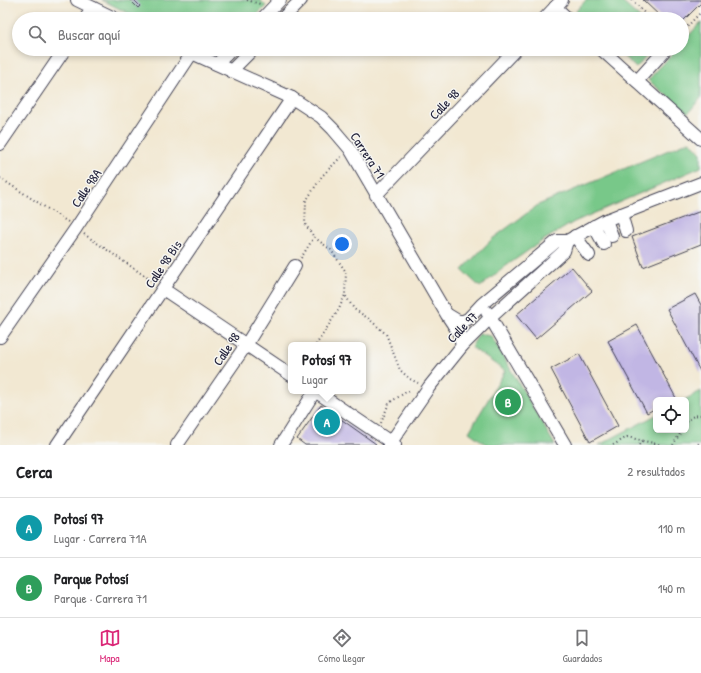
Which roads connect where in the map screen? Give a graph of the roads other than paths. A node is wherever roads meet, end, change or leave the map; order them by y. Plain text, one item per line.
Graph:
1 (77, 0) edge
2 (280, 0) edge
3 (301, 0) edge
4 (559, 4) edge
5 (93, 8) junction
6 (90, 12) edge
7 (101, 12) edge
8 (269, 12) edge
9 (289, 12) edge
10 (551, 12) edge
11 (60, 56) edge
12 (184, 56) edge
13 (199, 56) edge
14 (225, 56) edge
15 (246, 56) edge
16 (509, 56) edge
17 (609, 56) edge
18 (660, 56) edge
19 (217, 64) junction
20 (232, 71) junction
21 (637, 81) junction
22 (292, 98) junction
23 (701, 140) edge
24 (0, 144) edge
25 (701, 183) edge
26 (376, 195) junction
27 (621, 214) junction
28 (606, 220) junction
29 (594, 226) junction
30 (626, 231) dead end
31 (571, 239) junction
32 (589, 255) dead end
33 (295, 266) road end
34 (163, 289) junction
35 (482, 304) junction
36 (447, 315) junction
37 (490, 318) junction
38 (0, 337) edge
39 (246, 344) junction
40 (462, 346) junction
41 (288, 373) edge
42 (313, 394) edge
43 (319, 394) edge
44 (392, 444) edge
45 (57, 445) edge
46 (177, 445) edge
47 (281, 445) edge
48 (565, 445) edge

1 - 5 street
2 - 8 street
3 - 9 street
4 - 10 street
5 - 6 street
5 - 7 street
11 - 24 street
12 - 38 street, Calle 98A
13 - 19 street, Carrera 71
14 - 19 street
15 - 20 street
16 - 26 street, Calle 98
17 - 21 street
18 - 21 street
19 - 20 street, Carrera 71
20 - 22 street, Carrera 71
21 - 23 street
22 - 26 street, Carrera 71
22 - 34 street, Calle 98 Bis
25 - 27 street, Calle 97
26 - 36 street, Carrera 71
27 - 28 street, Calle 97
27 - 30 street
28 - 29 street, Calle 97
28 - 29 street
29 - 31 street, Calle 97
31 - 32 street
31 - 35 street, Calle 97
31 - 37 street, Calle 97
33 - 39 street, Calle 98
34 - 39 street
34 - 45 street, Calle 98 Bis
35 - 36 street, Calle 97
35 - 37 street
36 - 40 street, Carrera 71
37 - 40 street, Calle 97
37 - 48 street
39 - 41 street
39 - 46 street, Calle 98
40 - 44 street, Calle 97
42 - 47 street
43 - 44 street

